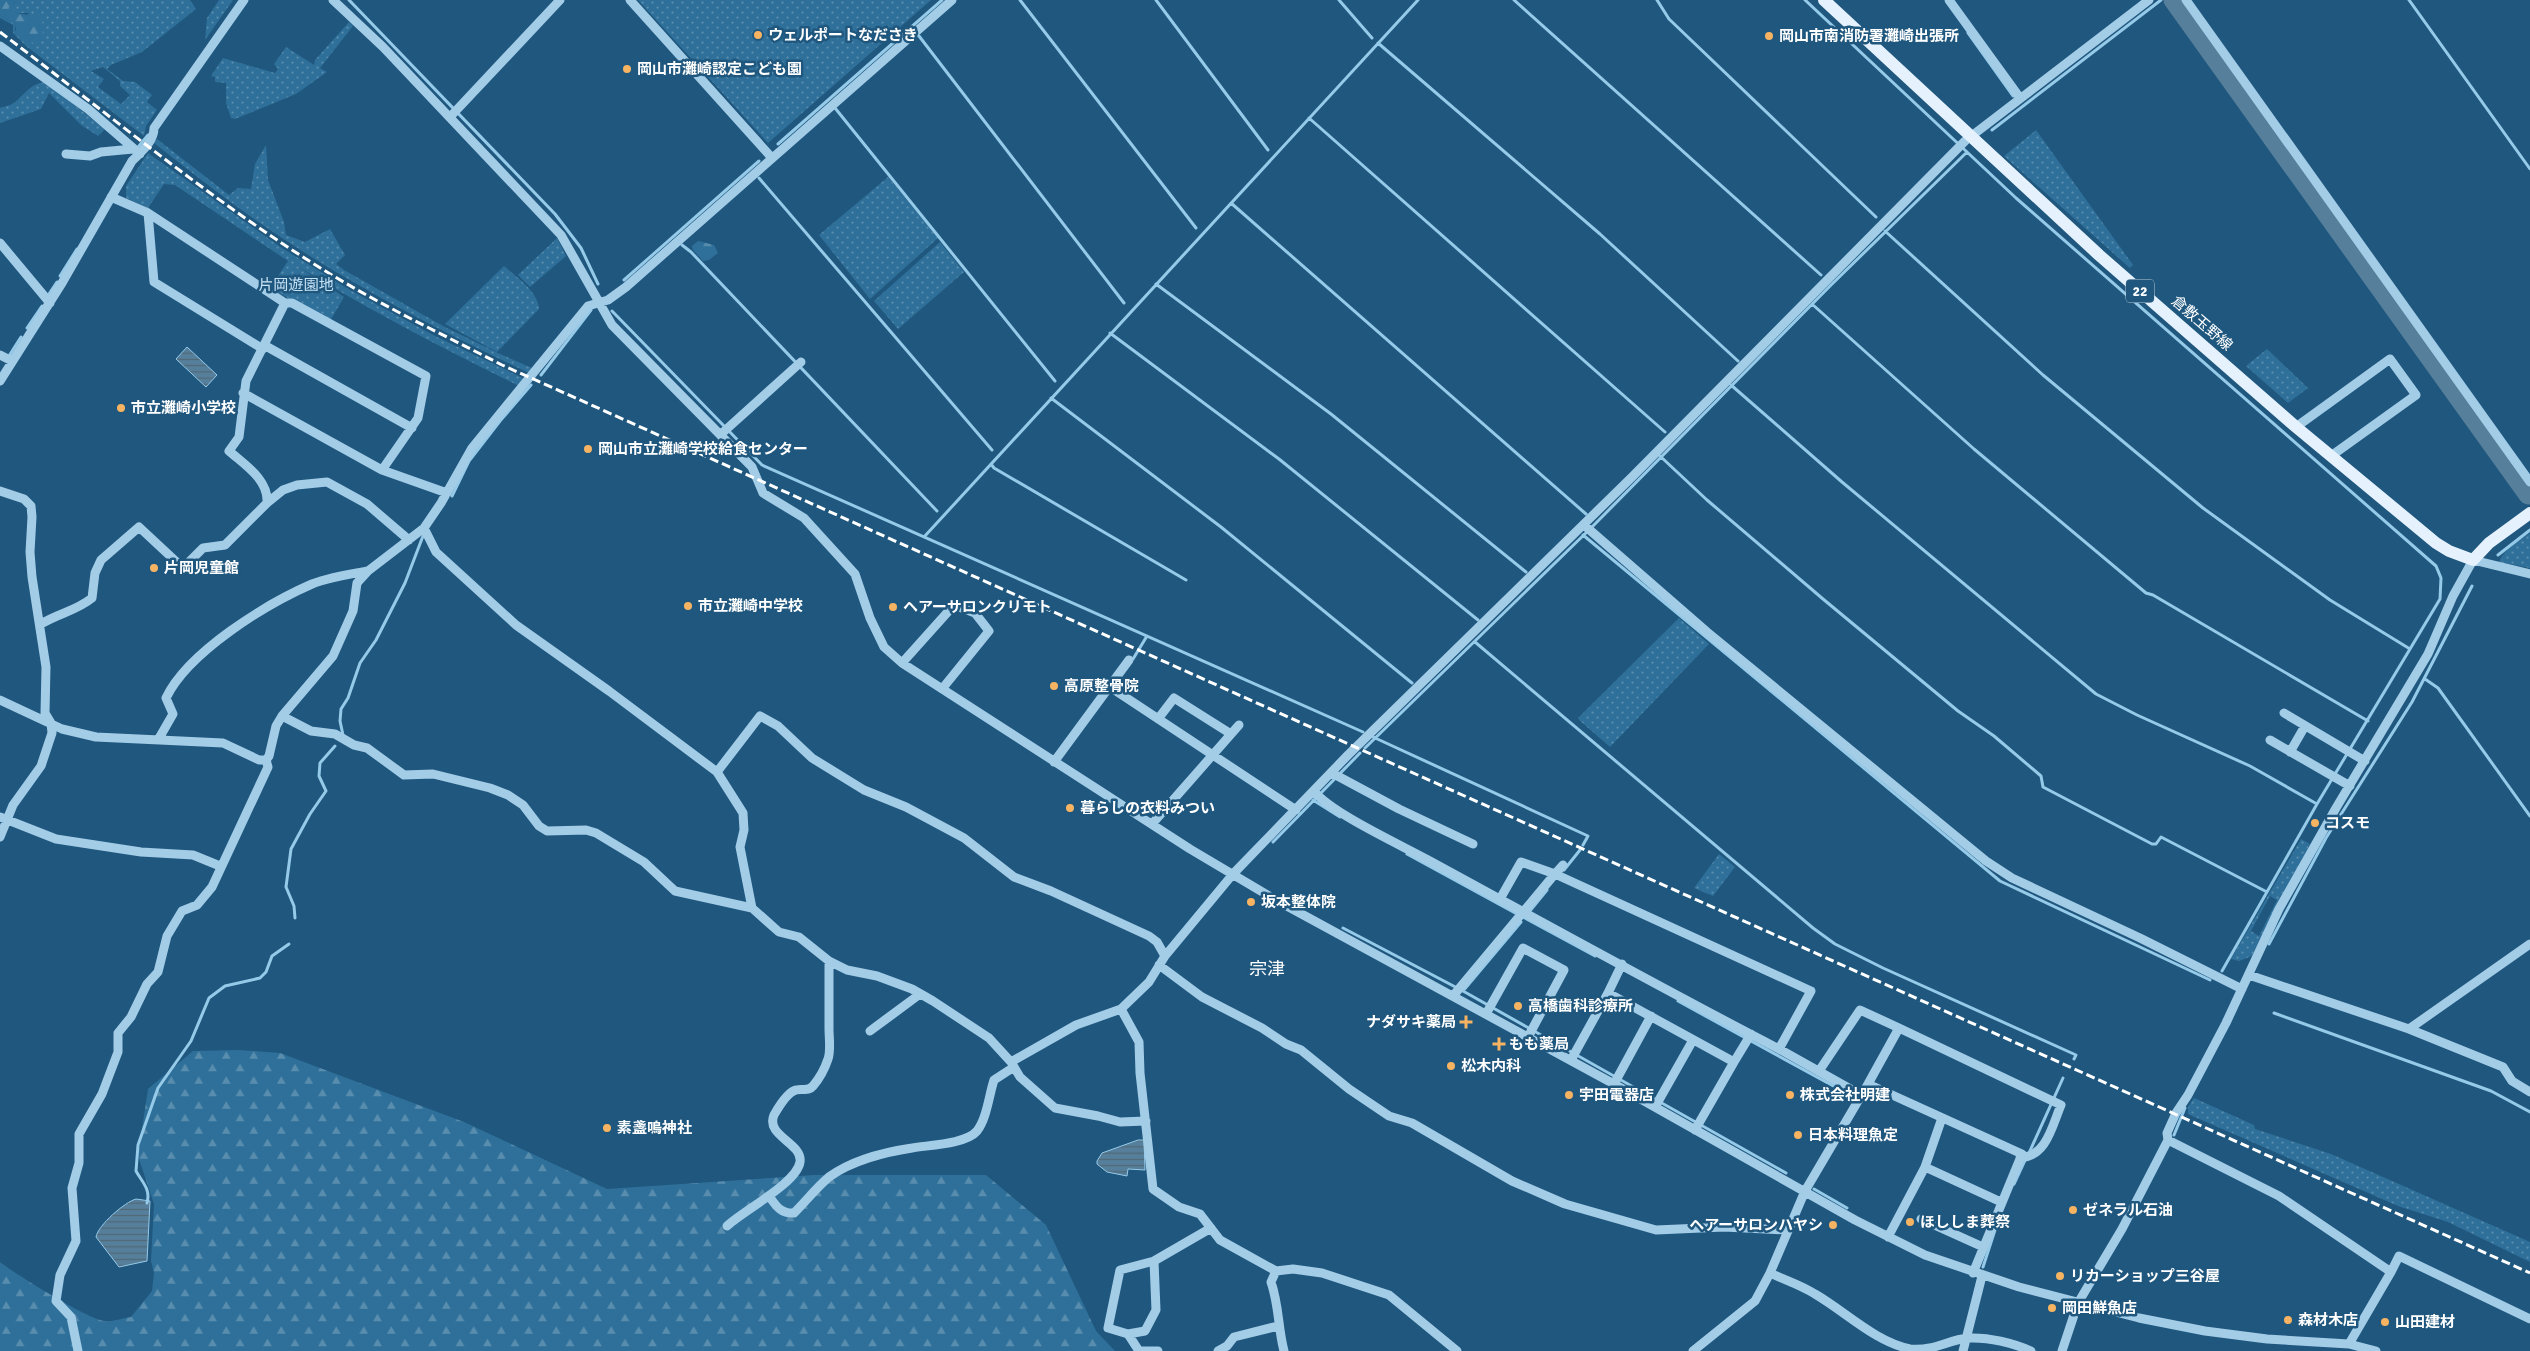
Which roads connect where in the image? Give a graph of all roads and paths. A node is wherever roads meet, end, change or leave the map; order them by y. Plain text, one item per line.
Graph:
1 (244, 0) edge
2 (333, 0) edge
3 (560, 0) edge
4 (630, 0) edge
5 (952, 0) edge
6 (1824, 0) edge
7 (1949, 0) edge
8 (2149, 0) edge
9 (2186, 0) edge
10 (0, 46) edge
11 (2020, 98) junction
12 (453, 113) junction
13 (1963, 143) junction
14 (136, 152) junction
15 (66, 154) dead end
16 (772, 158) junction
17 (111, 197) junction
18 (148, 213) junction
19 (0, 243) edge
20 (598, 302) junction
21 (50, 303) junction
22 (285, 303) junction
23 (263, 347) junction
24 (0, 355) edge
25 (12, 361) junction
26 (799, 363) dead end
27 (0, 380) edge
28 (243, 394) junction
29 (2296, 427) junction
30 (412, 428) junction
31 (724, 431) junction
32 (2332, 456) junction
33 (382, 470) junction
34 (2530, 482) edge
35 (0, 491) edge
36 (447, 493) junction
37 (267, 503) junction
38 (2530, 513) edge
39 (424, 528) junction
40 (1587, 528) junction
41 (409, 540) junction
42 (2472, 560) junction
43 (368, 571) junction
44 (2530, 574) edge
45 (41, 624) junction
46 (1129, 660) dead end
47 (902, 663) junction
48 (1110, 687) junction
49 (942, 689) junction
50 (0, 700) edge
51 (2284, 713) dead end
52 (282, 716) junction
53 (1158, 719) junction
54 (52, 723) junction
55 (1239, 725) dead end
56 (2305, 726) junction
57 (1231, 734) junction
58 (158, 740) junction
59 (2270, 740) dead end
60 (2290, 752) junction
61 (1212, 755) junction
62 (266, 760) junction
63 (2365, 761) junction
64 (1054, 762) junction
65 (716, 772) junction
66 (1336, 775) junction
67 (2350, 786) junction
68 (1317, 795) junction
69 (1296, 810) junction
70 (3, 817) edge
71 (1152, 824) junction
72 (0, 838) edge
73 (1474, 844) dead end
74 (1563, 865) dead end
75 (220, 866) junction
76 (1234, 874) junction
77 (1557, 875) junction
78 (1500, 899) junction
79 (752, 908) junction
80 (1527, 913) junction
81 (2530, 944) edge
82 (1165, 956) junction
83 (828, 961) junction
84 (1159, 965) junction
85 (1620, 968) junction
86 (2249, 975) junction
87 (2242, 989) junction
88 (1457, 992) junction
89 (1608, 993) junction
90 (920, 994) junction
91 (1121, 1009) junction
92 (1489, 1009) junction
93 (1651, 1016) junction
94 (1898, 1028) junction
95 (2409, 1029) junction
96 (870, 1031) dead end
97 (1530, 1031) junction
98 (1748, 1038) junction
99 (1693, 1040) junction
100 (1779, 1049) junction
101 (1574, 1056) junction
102 (1734, 1062) junction
103 (1012, 1064) junction
104 (1819, 1071) junction
105 (1616, 1079) junction
106 (1868, 1084) junction
107 (2530, 1092) edge
108 (1861, 1095) junction
109 (1658, 1102) junction
110 (1942, 1118) junction
111 (1146, 1121) junction
112 (1698, 1125) junction
113 (2168, 1140) junction
114 (2025, 1157) junction
115 (1925, 1167) junction
116 (1805, 1191) junction
117 (769, 1196) junction
118 (2001, 1202) junction
119 (1922, 1219) dead end
120 (727, 1226) dead end
121 (1211, 1228) junction
122 (1787, 1230) junction
123 (1888, 1237) junction
124 (1983, 1247) junction
125 (1154, 1261) junction
126 (1276, 1271) junction
127 (2391, 1272) junction
128 (1770, 1273) junction
129 (1973, 1273) junction
130 (1982, 1276) junction
131 (2078, 1303) junction
132 (2530, 1319) edge
133 (1278, 1326) junction
134 (1128, 1334) junction
135 (1968, 1338) junction
136 (2349, 1344) junction
137 (78, 1351) edge
138 (1158, 1351) edge
139 (1218, 1351) edge
140 (1284, 1351) edge
141 (1457, 1351) edge
142 (1692, 1351) edge
143 (1964, 1351) edge
144 (2031, 1351) edge
145 (2062, 1351) edge
146 (2376, 1351) edge

1 - 14 street
2 - 12 street
3 - 12 street
4 - 16 street
5 - 16 street
6 - 13 main road, 倉敷玉野線 / 22
7 - 11 street
8 - 11 street
9 - 34 street
10 - 14 street
11 - 13 street
12 - 20 street
13 - 29 main road, 倉敷玉野線 / 22
13 - 40 street
14 - 15 street
14 - 17 street
16 - 20 street
17 - 18 street
17 - 21 street
18 - 22 street
18 - 23 street
19 - 21 street
20 - 31 street
20 - 36 street
21 - 25 street
22 - 23 street
22 - 30 street
23 - 28 street
23 - 30 street
24 - 25 street
25 - 27 street
26 - 31 street
28 - 33 street
28 - 37 street
29 - 32 main road, 倉敷玉野線 / 22
29 - 32 street
30 - 33 street
31 - 47 street
32 - 42 main road, 倉敷玉野線 / 22
33 - 36 street
35 - 45 street
36 - 39 street
37 - 41 street
37 - 45 street
38 - 42 main road
39 - 41 street
39 - 65 street
40 - 66 street
40 - 87 street
41 - 43 street
42 - 44 street
42 - 63 street
43 - 52 street
43 - 58 street
45 - 54 street
46 - 48 street
47 - 49 street
47 - 49 street
48 - 53 street
48 - 64 street
49 - 64 street
50 - 54 street
51 - 56 street
52 - 62 street
52 - 79 street
53 - 57 street
53 - 61 street
54 - 58 street
54 - 70 street
55 - 57 street
56 - 60 street
56 - 63 street
57 - 61 street
58 - 62 street
59 - 60 street
60 - 67 street
61 - 69 street
61 - 71 street
62 - 75 street
63 - 67 street
64 - 71 street
65 - 79 street
65 - 82 street
66 - 68 street
66 - 73 street
67 - 86 street
68 - 69 street
68 - 78 street
69 - 76 street
70 - 72 street
70 - 75 street
71 - 76 street
74 - 77 street
75 - 137 street
76 - 82 street
76 - 88 street
77 - 78 street
77 - 80 street
77 - 100 street
78 - 80 street
79 - 83 street
80 - 85 street
80 - 88 street
81 - 95 street
82 - 84 street
83 - 90 street
83 - 117 street
84 - 91 street
84 - 122 street
85 - 89 street
85 - 98 street
86 - 87 street
86 - 95 street
87 - 113 street
88 - 92 street
89 - 93 street
89 - 101 street
90 - 96 street
90 - 103 street
91 - 103 street
91 - 111 street
92 - 97 street
92 - 97 street
93 - 99 street
93 - 105 street
94 - 104 street
94 - 106 street
94 - 114 street
95 - 107 street
97 - 101 street
98 - 100 street
98 - 102 street
99 - 102 street
99 - 109 street
100 - 104 street
101 - 105 street
102 - 112 street
103 - 111 street
103 - 117 street
104 - 108 street
105 - 109 street
106 - 108 street
106 - 110 street
108 - 116 street
109 - 112 street
110 - 114 street
110 - 115 street
111 - 121 street
112 - 116 street
113 - 127 street
113 - 131 street
114 - 118 street
115 - 118 street
115 - 123 street
116 - 122 street
116 - 123 street
117 - 120 street
118 - 124 street
119 - 124 street
121 - 125 street
121 - 126 street
122 - 128 street
123 - 129 street
124 - 129 street
125 - 134 street
125 - 134 street
126 - 133 street
126 - 141 street
127 - 132 street
127 - 136 street
128 - 135 street
128 - 142 street
129 - 130 street
130 - 131 street
130 - 135 street
131 - 136 street
131 - 145 street
133 - 139 street
133 - 140 street
134 - 138 street
135 - 143 street
135 - 144 street
136 - 146 street

